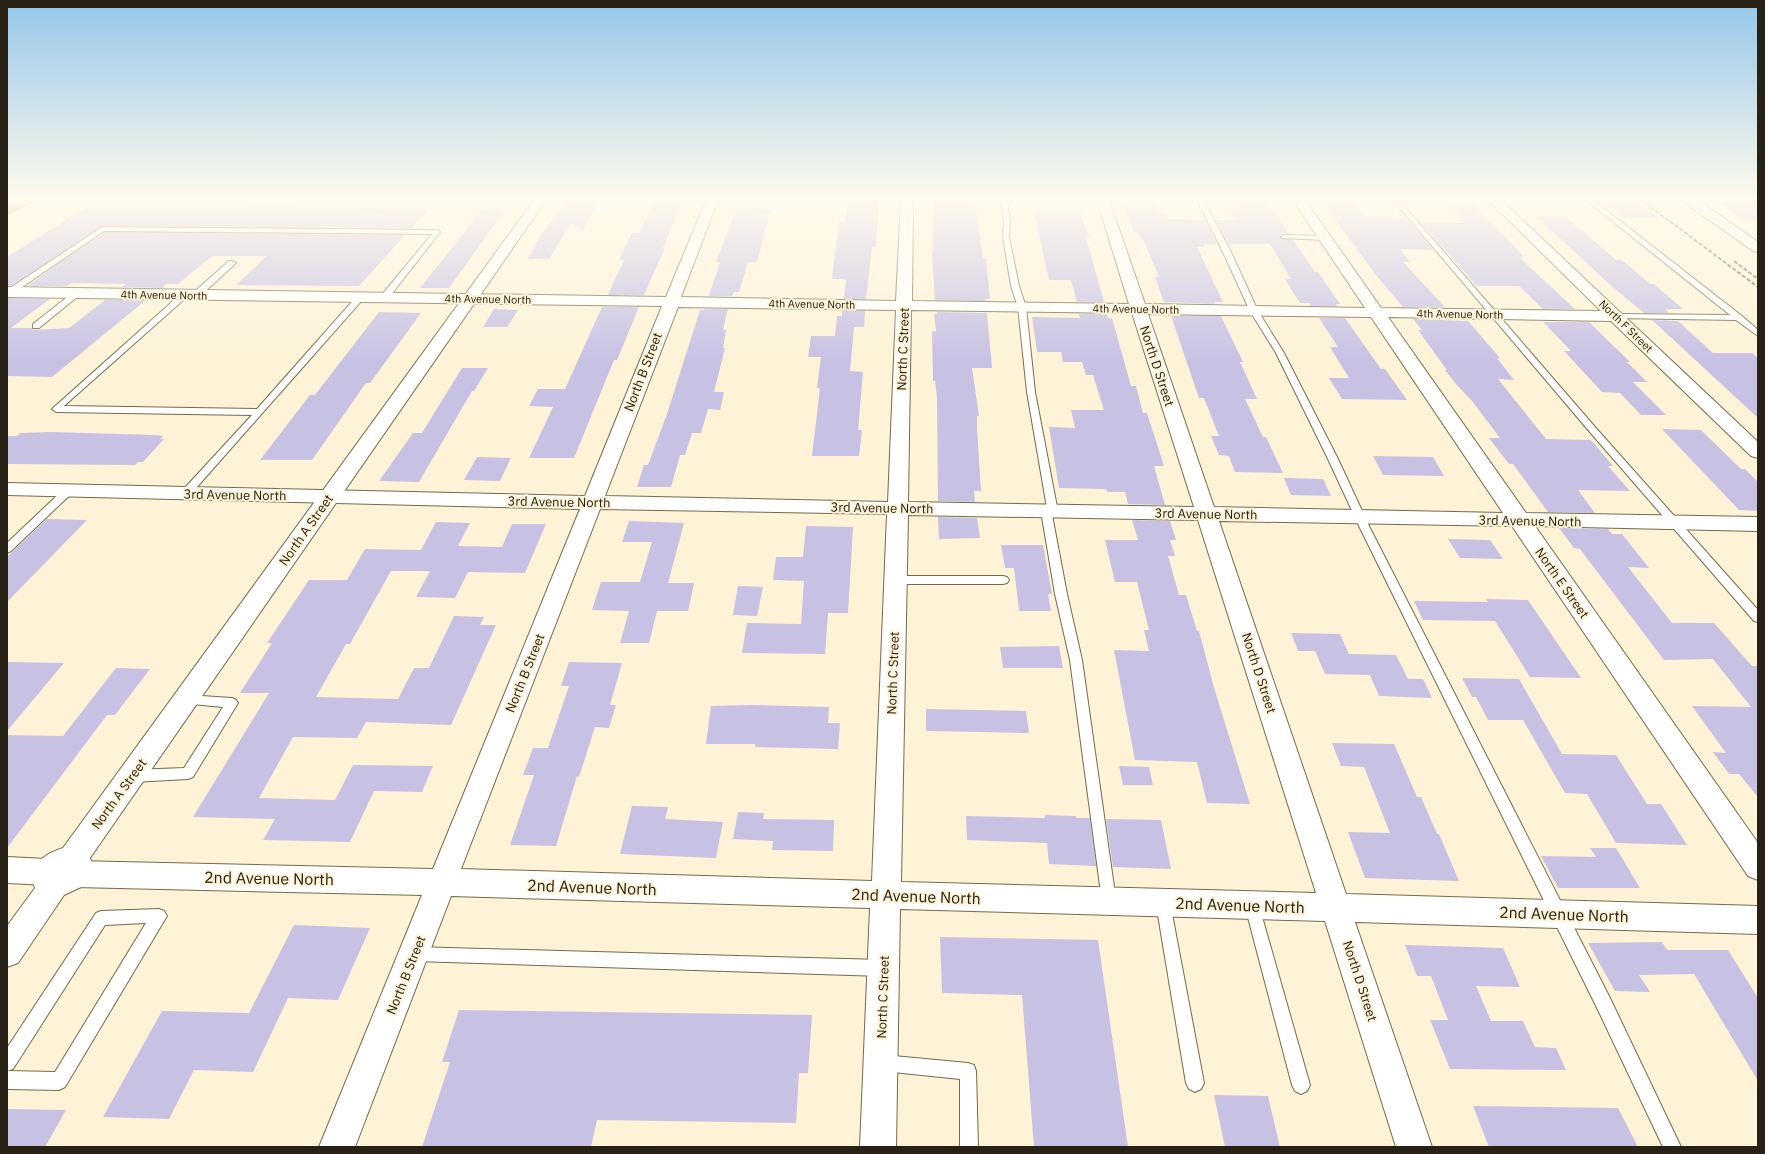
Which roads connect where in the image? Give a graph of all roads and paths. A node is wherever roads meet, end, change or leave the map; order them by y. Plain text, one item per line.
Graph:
1 (65, 254) edge
2 (419, 254) edge
3 (502, 254) edge
4 (690, 254) edge
5 (905, 254) edge
6 (1009, 254) edge
7 (1121, 254) edge
8 (1228, 254) edge
9 (1336, 254) edge
10 (1442, 254) edge
11 (1551, 254) edge
12 (1658, 254) edge
13 (232, 263) dead end
14 (8, 292) edge
15 (78, 293) junction
16 (191, 295) junction
17 (360, 298) junction
18 (384, 298) junction
19 (470, 299) junction
20 (671, 302) junction
21 (904, 306) junction
22 (1022, 307) junction
23 (1139, 309) junction
24 (1254, 311) junction
25 (1377, 313) junction
26 (1494, 314) junction
27 (1617, 316) junction
28 (1739, 318) junction
29 (36, 326) dead end
30 (1758, 334) edge
31 (259, 412) junction
32 (1758, 452) edge
33 (7, 489) edge
34 (68, 491) junction
35 (185, 494) junction
36 (330, 497) junction
37 (592, 502) junction
38 (898, 508) junction
39 (1049, 511) junction
40 (1207, 514) junction
41 (1359, 517) junction
42 (1520, 520) junction
43 (1677, 524) junction
44 (1758, 524) edge
45 (7, 550) edge
46 (896, 580) junction
47 (1003, 580) dead end
48 (1758, 618) edge
49 (186, 700) junction
50 (132, 776) junction
51 (1758, 867) edge
52 (7, 870) edge
53 (62, 872) junction
54 (442, 882) junction
55 (886, 895) junction
56 (1109, 902) junction
57 (1163, 903) junction
58 (1252, 905) junction
59 (1336, 908) junction
60 (1558, 914) junction
61 (1758, 920) edge
62 (10, 943) edge
63 (414, 954) junction
64 (884, 968) junction
65 (7, 1063) edge
66 (881, 1063) junction
67 (7, 1080) edge
68 (1195, 1083) dead end
69 (1301, 1085) dead end
70 (337, 1147) edge
71 (878, 1147) edge
72 (969, 1147) edge
73 (1414, 1147) edge
74 (1672, 1147) edge

1 - 14 lane
2 - 18 lane
3 - 19 street, North A Street
4 - 20 street, North B Street
5 - 21 street, North C Street
6 - 22 lane
7 - 23 street, North D Street
8 - 24 lane
9 - 25 street, North E Street
10 - 26 lane
11 - 27 street, North F Street
12 - 28 lane
13 - 16 lane
14 - 15 street, 4th Avenue North
15 - 16 street, 4th Avenue North
15 - 29 lane
16 - 17 street, 4th Avenue North
16 - 31 lane
17 - 18 street, 4th Avenue North
17 - 31 lane
18 - 19 street, 4th Avenue North
19 - 20 street, 4th Avenue North
19 - 36 street, North A Street
20 - 21 street, 4th Avenue North
20 - 37 street, North B Street
21 - 22 street, 4th Avenue North
21 - 38 street, North C Street
22 - 23 street, 4th Avenue North
22 - 39 lane
23 - 24 street, 4th Avenue North
23 - 40 street, North D Street
24 - 25 street, 4th Avenue North
24 - 41 lane
25 - 26 street, 4th Avenue North
25 - 42 street, North E Street
26 - 27 street, 4th Avenue North
26 - 43 lane
27 - 28 lane
27 - 32 street, North F Street
28 - 30 lane
31 - 35 lane
33 - 34 street, 3rd Avenue North
34 - 35 street, 3rd Avenue North
34 - 45 lane
35 - 36 street, 3rd Avenue North
36 - 37 street, 3rd Avenue North
36 - 49 street, North A Street
37 - 38 street, 3rd Avenue North
37 - 54 street, North B Street
38 - 39 street, 3rd Avenue North
38 - 46 street, North C Street
39 - 40 street, 3rd Avenue North
39 - 56 lane
40 - 41 street, 3rd Avenue North
40 - 59 street, North D Street
41 - 42 street, 3rd Avenue North
41 - 60 lane
42 - 43 street, 3rd Avenue North
42 - 51 street, North E Street
43 - 44 street, 3rd Avenue North
43 - 48 lane
46 - 47 lane
46 - 55 street, North C Street
49 - 50 street, North A Street
49 - 50 lane
50 - 53 street, North A Street
52 - 53 street, 2nd Avenue North
53 - 54 street, 2nd Avenue North
53 - 62 street, North A Street
54 - 55 street, 2nd Avenue North
54 - 63 street, North B Street
55 - 56 street, 2nd Avenue North
55 - 64 street, North C Street
56 - 57 street, 2nd Avenue North
57 - 58 street, 2nd Avenue North
57 - 68 lane
58 - 59 street, 2nd Avenue North
58 - 69 lane
59 - 60 street, 2nd Avenue North
59 - 73 street, North D Street
60 - 61 street, 2nd Avenue North
60 - 74 lane
63 - 64 lane
63 - 70 street, North B Street
64 - 66 street, North C Street
65 - 67 lane
66 - 71 street, North C Street
66 - 72 lane

